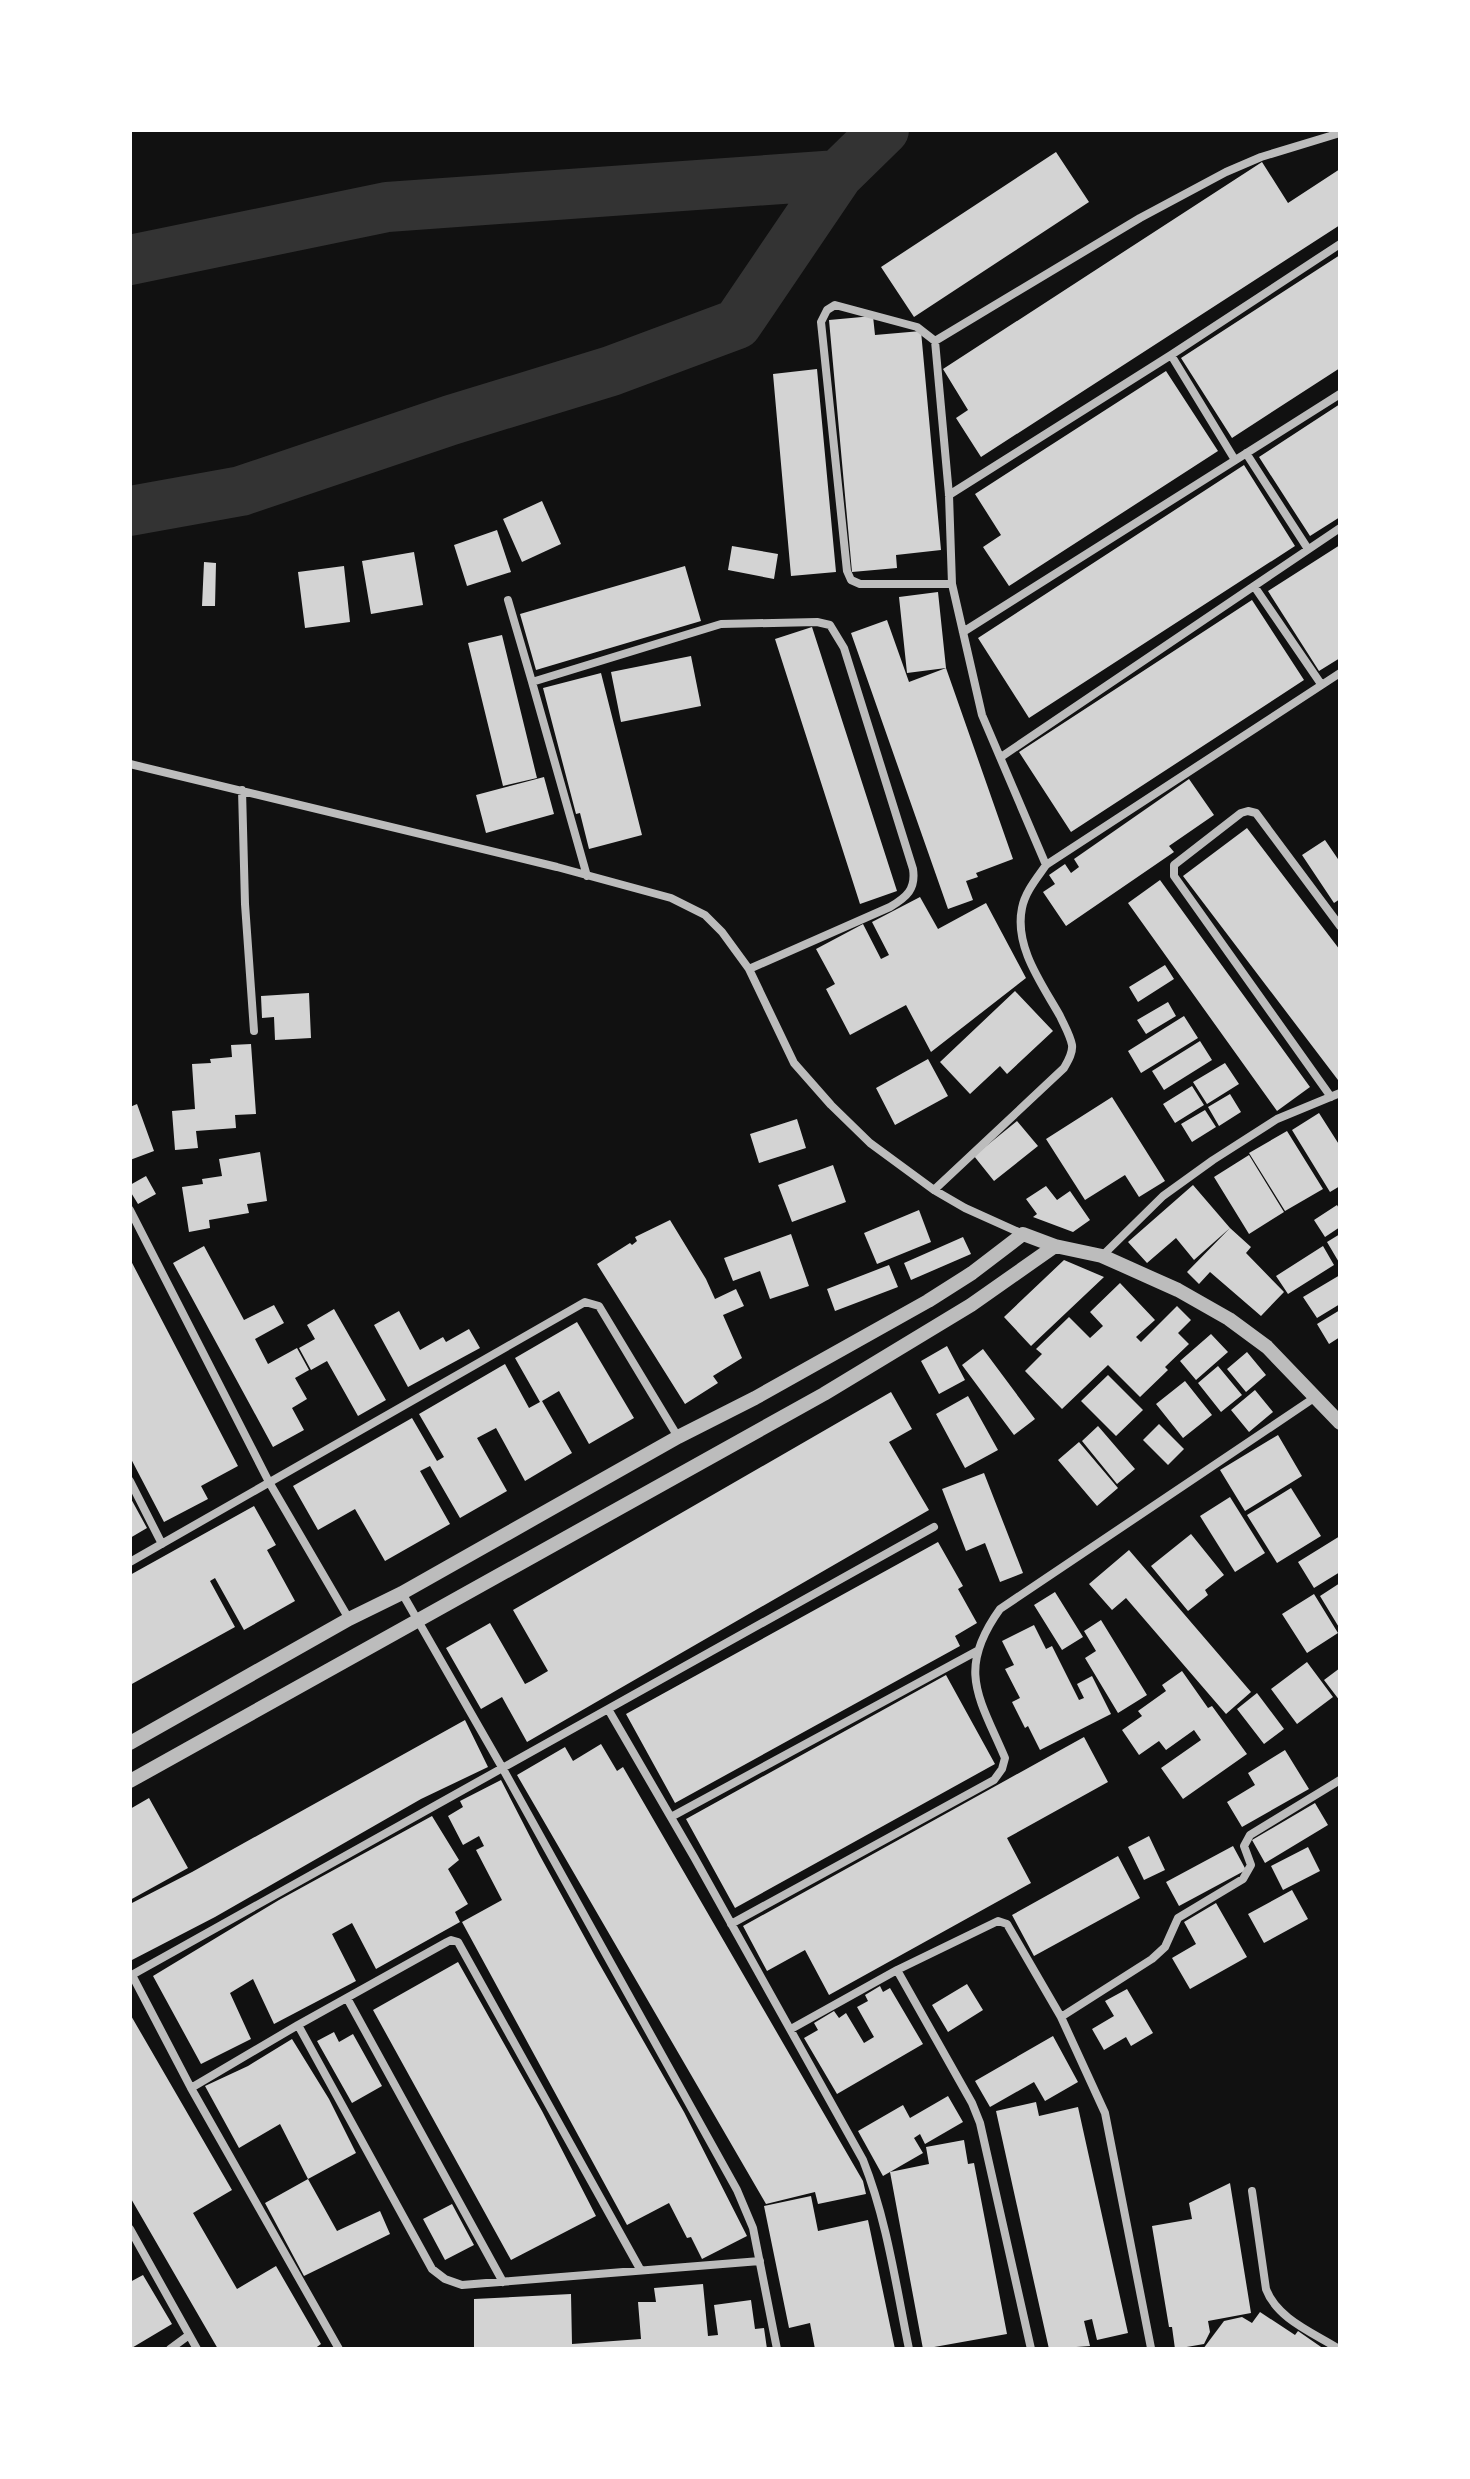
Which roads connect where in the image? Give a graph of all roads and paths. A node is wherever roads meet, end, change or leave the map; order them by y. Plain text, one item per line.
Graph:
1 (1340, 133) edge
2 (1340, 244) edge
3 (935, 341) junction
4 (1171, 355) junction
5 (1340, 394) edge
6 (1246, 453) junction
7 (1235, 460) junction
8 (949, 495) junction
9 (1340, 528) edge
10 (1308, 549) junction
11 (952, 584) junction
12 (1254, 586) junction
13 (508, 600) dead end
14 (963, 632) junction
15 (1340, 673) edge
16 (532, 682) junction
17 (1321, 684) junction
18 (1001, 757) junction
19 (130, 764) edge
20 (242, 790) junction
21 (1046, 865) junction
22 (587, 876) junction
23 (1340, 926) edge
24 (749, 969) junction
25 (254, 1031) dead end
26 (1340, 1093) edge
27 (1331, 1097) junction
28 (934, 1190) junction
29 (130, 1210) edge
30 (1023, 1234) junction
31 (1055, 1246) junction
32 (1102, 1256) junction
33 (1314, 1398) junction
34 (1340, 1423) edge
35 (678, 1437) junction
36 (130, 1481) edge
37 (269, 1482) junction
38 (934, 1527) dead end
39 (162, 1544) junction
40 (130, 1562) edge
41 (402, 1593) junction
42 (349, 1619) junction
43 (418, 1619) junction
44 (977, 1651) junction
45 (608, 1709) junction
46 (130, 1743) edge
47 (503, 1769) junction
48 (1340, 1780) edge
49 (130, 1781) edge
50 (671, 1817) junction
51 (731, 1924) junction
52 (897, 1970) junction
53 (131, 1975) edge
54 (347, 1998) junction
55 (1061, 2017) junction
56 (298, 2025) junction
57 (791, 2029) junction
58 (191, 2088) junction
59 (1252, 2191) dead end
60 (130, 2229) edge
61 (760, 2261) junction
62 (640, 2269) junction
63 (503, 2282) junction
64 (189, 2335) junction
65 (170, 2349) edge
66 (197, 2349) edge
67 (339, 2349) edge
68 (777, 2349) edge
69 (909, 2349) edge
70 (1031, 2349) edge
71 (1144, 2349) edge
72 (1152, 2349) edge
73 (1339, 2349) edge

1 - 3 street
2 - 4 street
3 - 8 street
3 - 11 street
4 - 7 street
4 - 8 street
5 - 6 street
6 - 7 street
6 - 10 street
7 - 14 street
8 - 11 street
9 - 10 street
10 - 12 street
11 - 14 street
12 - 17 street
12 - 18 street
13 - 16 street
14 - 18 street
15 - 17 street
16 - 22 street
16 - 24 street
17 - 21 street
18 - 21 street
19 - 20 street
20 - 22 street
20 - 25 street
21 - 28 street
22 - 24 street
23 - 27 street
24 - 28 street
26 - 27 street
27 - 32 street
28 - 30 street
29 - 37 street
30 - 31 street
30 - 35 street
31 - 32 street
31 - 43 street
32 - 33 street
33 - 34 street
33 - 44 street
35 - 37 street
35 - 41 street
36 - 39 street
37 - 39 street
37 - 42 street
38 - 45 street
39 - 40 street
41 - 42 street
41 - 43 street
42 - 46 street
43 - 47 street
43 - 49 street
44 - 50 street
44 - 51 street
45 - 47 street
45 - 50 street
47 - 53 street
47 - 61 street
48 - 55 street
50 - 51 street
51 - 57 street
52 - 55 street
52 - 57 street
52 - 70 street
53 - 58 street
54 - 56 street
54 - 62 street
54 - 63 street
55 - 72 street
56 - 58 street
56 - 63 street
57 - 69 street
58 - 67 street
59 - 73 street
60 - 64 street
61 - 62 street
61 - 68 street
62 - 63 street
64 - 65 street
64 - 66 street
71 - 72 street

